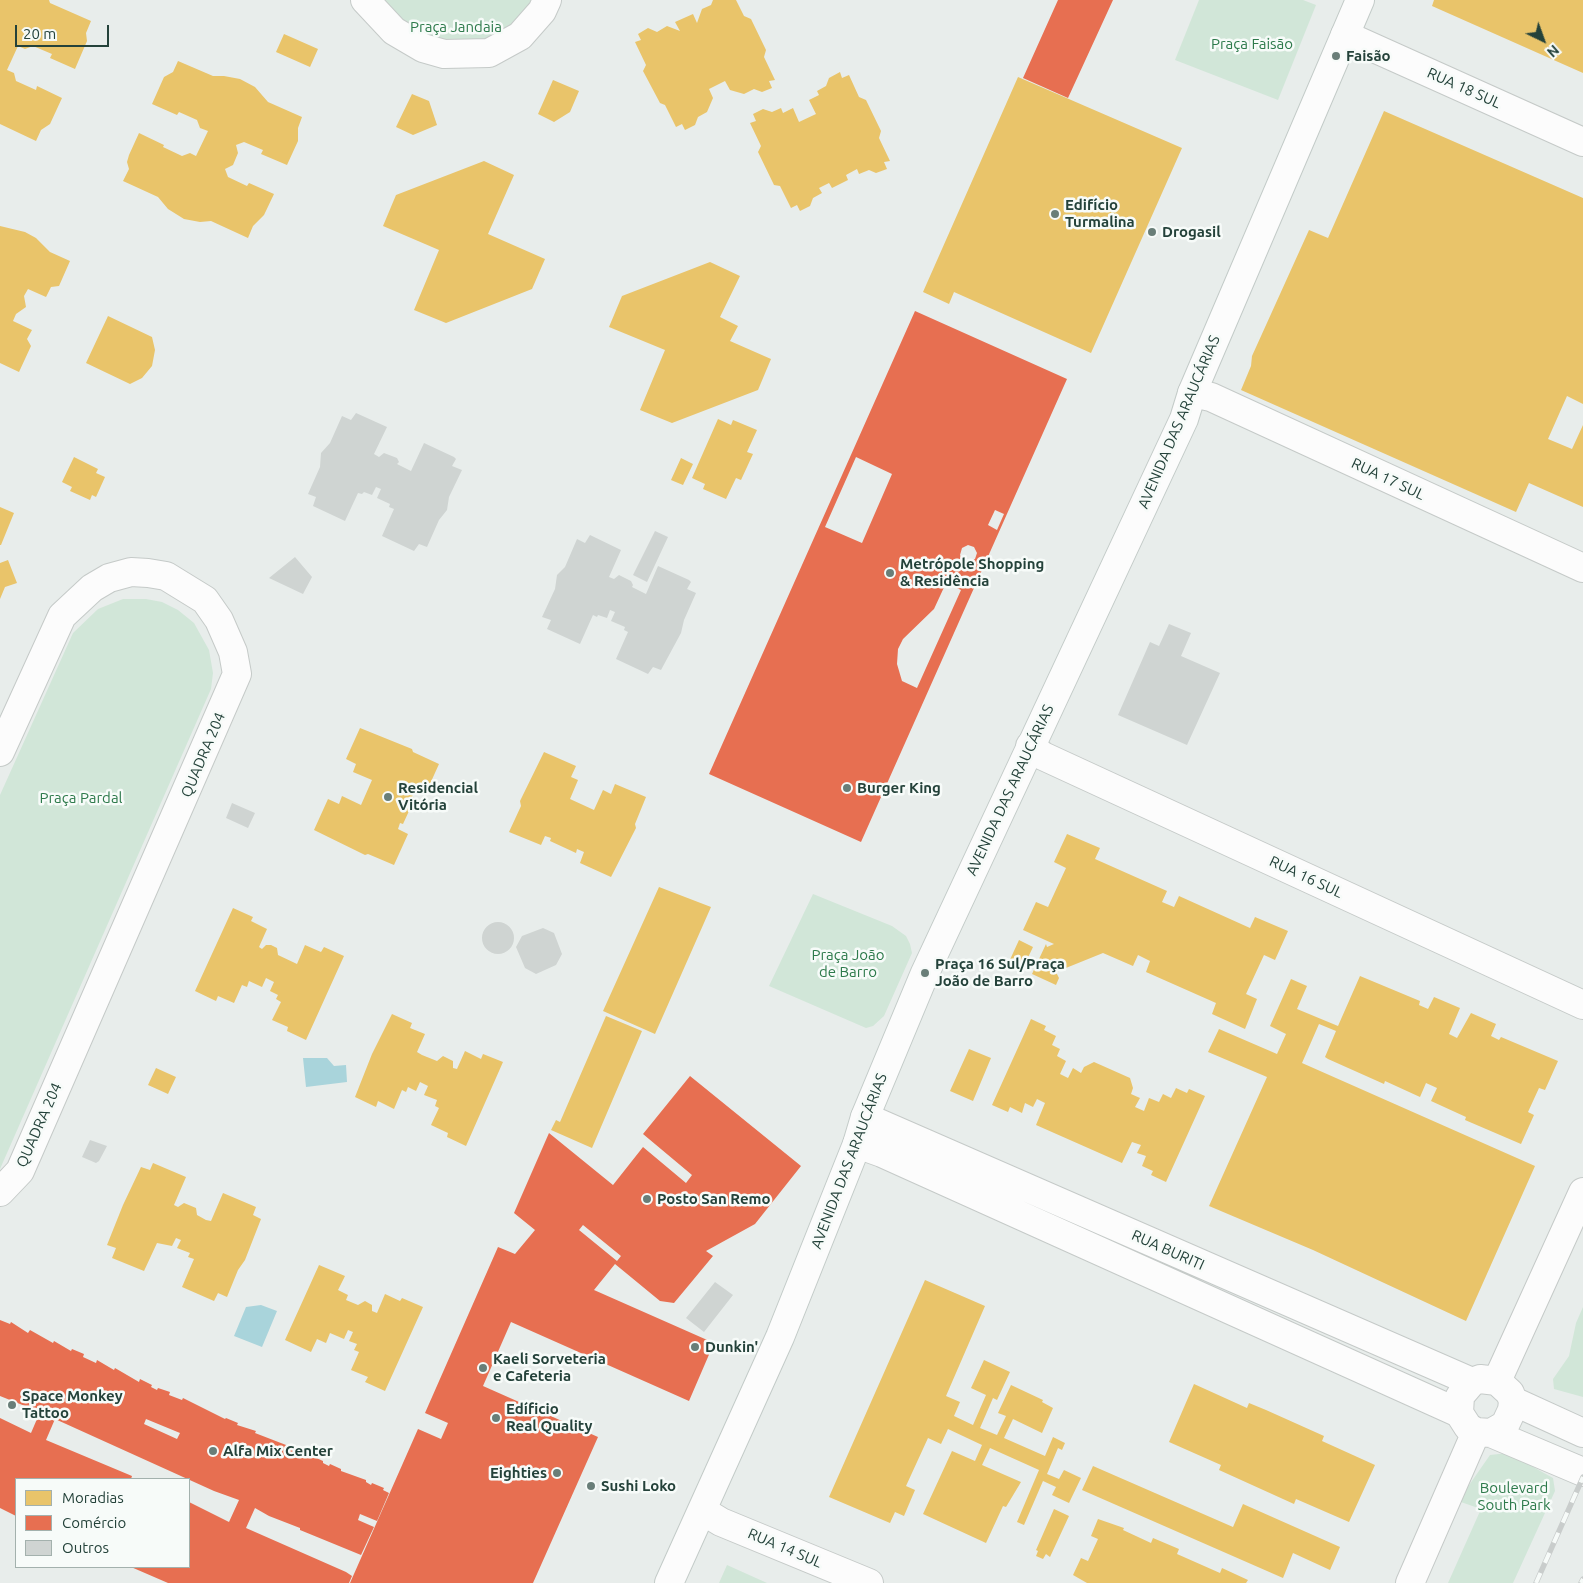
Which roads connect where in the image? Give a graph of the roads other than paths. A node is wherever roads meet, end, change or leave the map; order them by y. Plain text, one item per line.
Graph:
1 (365, 0) edge
2 (547, 0) edge
3 (1360, 0) edge
4 (1345, 35) junction
5 (1583, 142) edge
6 (1192, 392) junction
7 (1583, 568) edge
8 (1030, 746) junction
9 (0, 752) edge
10 (1583, 1005) edge
11 (865, 1117) junction
12 (857, 1144) junction
13 (0, 1192) edge
14 (1583, 1192) edge
15 (1504, 1394) junction
16 (1475, 1426) junction
17 (1583, 1433) edge
18 (1583, 1472) edge
19 (703, 1511) junction
20 (669, 1583) edge
21 (869, 1583) edge
22 (1410, 1583) edge

1 - 2 street
3 - 4 street, AVENIDA DAS ARAUCÁRIAS
4 - 5 street, RUA 18 SUL
4 - 6 street, AVENIDA DAS ARAUCÁRIAS
6 - 7 street, RUA 17 SUL
6 - 8 street, AVENIDA DAS ARAUCÁRIAS
8 - 10 street, RUA 16 SUL
8 - 11 street, AVENIDA DAS ARAUCÁRIAS
9 - 13 street, QUADRA 204
11 - 12 street, AVENIDA DAS ARAUCÁRIAS
11 - 15 street, RUA BURITI
12 - 16 street, RUA BURITI
12 - 19 street, AVENIDA DAS ARAUCÁRIAS
14 - 15 street
15 - 16 street
15 - 16 street
15 - 17 street, RUA BURITI
16 - 18 street, RUA BURITI
16 - 22 street
19 - 20 street, AVENIDA DAS ARAUCÁRIAS
19 - 21 street, RUA 14 SUL

